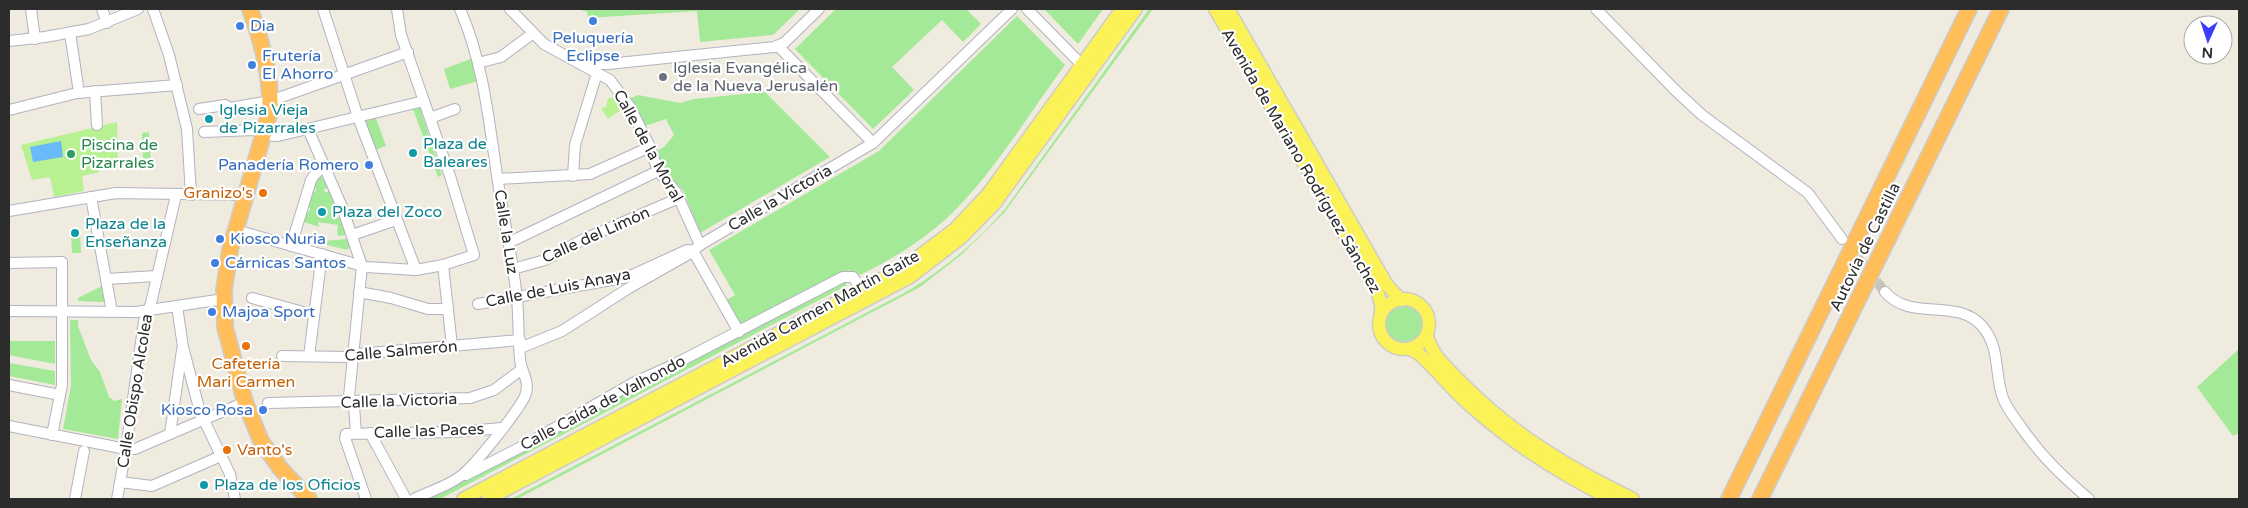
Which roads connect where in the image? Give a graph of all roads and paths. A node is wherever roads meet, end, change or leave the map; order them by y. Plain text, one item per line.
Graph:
1 (31, 9) edge
2 (102, 9) edge
3 (138, 9) edge
4 (153, 9) edge
5 (250, 9) edge
6 (323, 9) edge
7 (397, 9) edge
8 (460, 9) edge
9 (510, 9) edge
10 (819, 9) edge
11 (1012, 9) edge
12 (1027, 9) edge
13 (1122, 9) edge
14 (1136, 9) edge
15 (1215, 9) edge
16 (1228, 9) edge
17 (1596, 9) edge
18 (1969, 9) edge
19 (2001, 9) edge
20 (107, 23) junction
21 (70, 33) junction
22 (532, 34) junction
23 (35, 39) junction
24 (9, 42) edge
25 (778, 46) junction
26 (408, 52) junction
27 (478, 63) junction
28 (579, 64) junction
29 (608, 64) junction
30 (1082, 64) junction
31 (1095, 65) junction
32 (345, 74) junction
33 (599, 74) junction
34 (177, 85) junction
35 (78, 86) dead end
36 (95, 91) junction
37 (270, 101) junction
38 (424, 101) junction
39 (199, 109) dead end
40 (455, 109) dead end
41 (9, 110) edge
42 (358, 117) junction
43 (430, 118) junction
44 (97, 125) dead end
45 (308, 129) junction
46 (204, 132) dead end
47 (265, 133) junction
48 (873, 144) junction
49 (650, 147) junction
50 (324, 166) junction
51 (658, 171) junction
52 (573, 176) junction
53 (498, 179) junction
54 (176, 195) junction
55 (191, 195) junction
56 (246, 195) junction
57 (91, 197) junction
58 (679, 198) junction
59 (9, 211) edge
60 (396, 220) junction
61 (236, 230) junction
62 (352, 235) junction
63 (1842, 239) tunnel mouth
64 (510, 242) junction
65 (291, 246) junction
66 (697, 248) junction
67 (322, 254) junction
68 (9, 263) edge
69 (443, 265) junction
70 (362, 266) junction
71 (513, 269) junction
72 (416, 270) junction
73 (156, 276) junction
74 (106, 279) junction
75 (861, 289) junction
76 (359, 292) junction
77 (1885, 292) tunnel mouth
78 (875, 296) junction
79 (517, 297) junction
80 (252, 298) dead end
81 (224, 299) junction
82 (1401, 300) junction
83 (478, 304) dead end
84 (177, 306) junction
85 (448, 309) junction
86 (147, 310) junction
87 (9, 311) edge
88 (61, 311) junction
89 (112, 312) junction
90 (314, 314) junction
91 (1381, 315) junction
92 (739, 332) junction
93 (1427, 336) junction
94 (520, 344) junction
95 (452, 346) junction
96 (183, 347) junction
97 (1410, 349) junction
98 (353, 355) junction
99 (282, 356) dead end
100 (309, 356) junction
101 (522, 369) junction
102 (190, 375) junction
103 (178, 376) junction
104 (9, 385) edge
105 (60, 395) junction
106 (245, 402) junction
107 (350, 403) junction
108 (268, 404) dead end
109 (204, 419) junction
110 (9, 426) edge
111 (502, 428) junction
112 (356, 433) junction
113 (370, 433) junction
114 (52, 434) junction
115 (170, 434) junction
116 (126, 449) junction
117 (84, 451) dead end
118 (221, 456) junction
119 (1782, 456) junction
120 (459, 478) junction
121 (120, 482) junction
122 (75, 499) edge
123 (117, 499) edge
124 (235, 499) edge
125 (309, 499) edge
126 (366, 499) edge
127 (406, 499) edge
128 (414, 499) edge
129 (463, 499) edge
130 (488, 499) edge
131 (1611, 499) edge
132 (1633, 499) edge
133 (1729, 499) edge
134 (1760, 499) edge
135 (1766, 499) edge
136 (2089, 499) edge

1 - 23 street
2 - 20 street
3 - 20 street
4 - 34 street
5 - 37 highway
6 - 32 street
7 - 26 street
8 - 27 street, Calle la Luz
9 - 22 street, Calle de la Moral
10 - 25 street
11 - 48 street, Calle la Victoria
12 - 30 street
13 - 30 main road, Avenida Carmen Martín Gaite
14 - 31 main road, Avenida Carmen Martín Gaite
15 - 91 main road, Avenida de Mariano Rodríguez Sánchez
16 - 82 main road, Avenida de Mariano Rodríguez Sánchez
17 - 63 street
18 - 133 highway, Autovía de Castilla
19 - 119 highway, Autovía de Castilla
20 - 21 street
21 - 23 street
21 - 35 street
22 - 27 street
22 - 28 street, Calle de la Moral
23 - 24 street
25 - 29 street
25 - 48 street
26 - 32 street
26 - 38 street
27 - 53 street, Calle la Luz
28 - 29 street
28 - 33 street, Calle de la Moral
29 - 33 street
30 - 31 street
30 - 75 main road, Avenida Carmen Martín Gaite
31 - 78 main road, Avenida Carmen Martín Gaite
32 - 37 street
32 - 42 street
33 - 49 street, Calle de la Moral
33 - 52 street
34 - 36 street
34 - 55 street
36 - 41 street
36 - 44 street
37 - 39 street
37 - 47 highway
38 - 42 street
38 - 43 street
40 - 43 street
42 - 45 street
42 - 60 street
43 - 69 street
45 - 47 street
45 - 50 street
46 - 47 street
47 - 56 highway
48 - 66 street, Calle la Victoria
49 - 51 street, Calle de la Moral
49 - 52 street
50 - 62 street
50 - 65 street
51 - 58 street, Calle de la Moral
51 - 64 street
52 - 53 street
53 - 64 street, Calle la Luz
54 - 55 street
54 - 57 street
54 - 73 street, Calle Obispo Alcolea
55 - 56 street
56 - 61 highway
57 - 59 street
57 - 74 street
58 - 66 street, Calle de la Moral
58 - 71 street, Calle del Limón
60 - 62 street
60 - 72 street
61 - 65 street
61 - 81 highway
62 - 70 street
64 - 71 street, Calle la Luz
65 - 67 street
66 - 79 street, Calle de Luis Anaya
66 - 92 street, Calle de la Moral
66 - 94 street, Calle la Victoria
67 - 70 street
67 - 90 street
68 - 88 street
69 - 72 street
69 - 85 street
70 - 72 street
70 - 76 street
71 - 79 street, Calle la Luz
73 - 74 street
73 - 86 street, Calle Obispo Alcolea
74 - 89 street
75 - 78 street, Calle Caída de Valhondo
75 - 92 street, Calle Caída de Valhondo
75 - 129 main road, Avenida Carmen Martín Gaite
76 - 85 street
76 - 98 street
77 - 136 street
78 - 130 main road, Avenida Carmen Martín Gaite
79 - 83 street, Calle de Luis Anaya
79 - 94 street, Calle la Luz
80 - 90 street
81 - 84 street
81 - 106 highway
82 - 91 main road
82 - 93 main road
84 - 86 street
84 - 96 street
85 - 95 street
86 - 89 street
86 - 116 street, Calle Obispo Alcolea
87 - 88 street
88 - 89 street
88 - 105 street
90 - 100 street
91 - 97 main road
92 - 120 street, Calle Caída de Valhondo
93 - 97 main road
93 - 132 main road
94 - 95 street, Calle Salmerón
94 - 101 street, Calle la Luz
95 - 98 street, Calle Salmerón
96 - 102 street
96 - 103 street
97 - 131 main road
98 - 100 street, Calle Salmerón
98 - 107 street
99 - 100 street, Calle Salmerón
101 - 107 street, Calle la Victoria
101 - 111 street, Calle la Luz
102 - 103 street
102 - 109 street
103 - 115 street
104 - 105 street
105 - 114 street
106 - 109 street
106 - 125 highway
107 - 108 street, Calle la Victoria
107 - 112 street
109 - 115 street
109 - 118 street
110 - 114 street
111 - 113 street, Calle las Paces
111 - 120 street, Calle la Luz
112 - 113 street, Calle las Paces
112 - 126 street
113 - 127 street
114 - 116 street
115 - 116 street
116 - 121 street, Calle Obispo Alcolea
117 - 122 street
118 - 121 street
118 - 124 street
119 - 134 highway, Autovía de Castilla
119 - 135 highway
120 - 128 street, Calle Caída de Valhondo
121 - 123 street, Calle Obispo Alcolea

